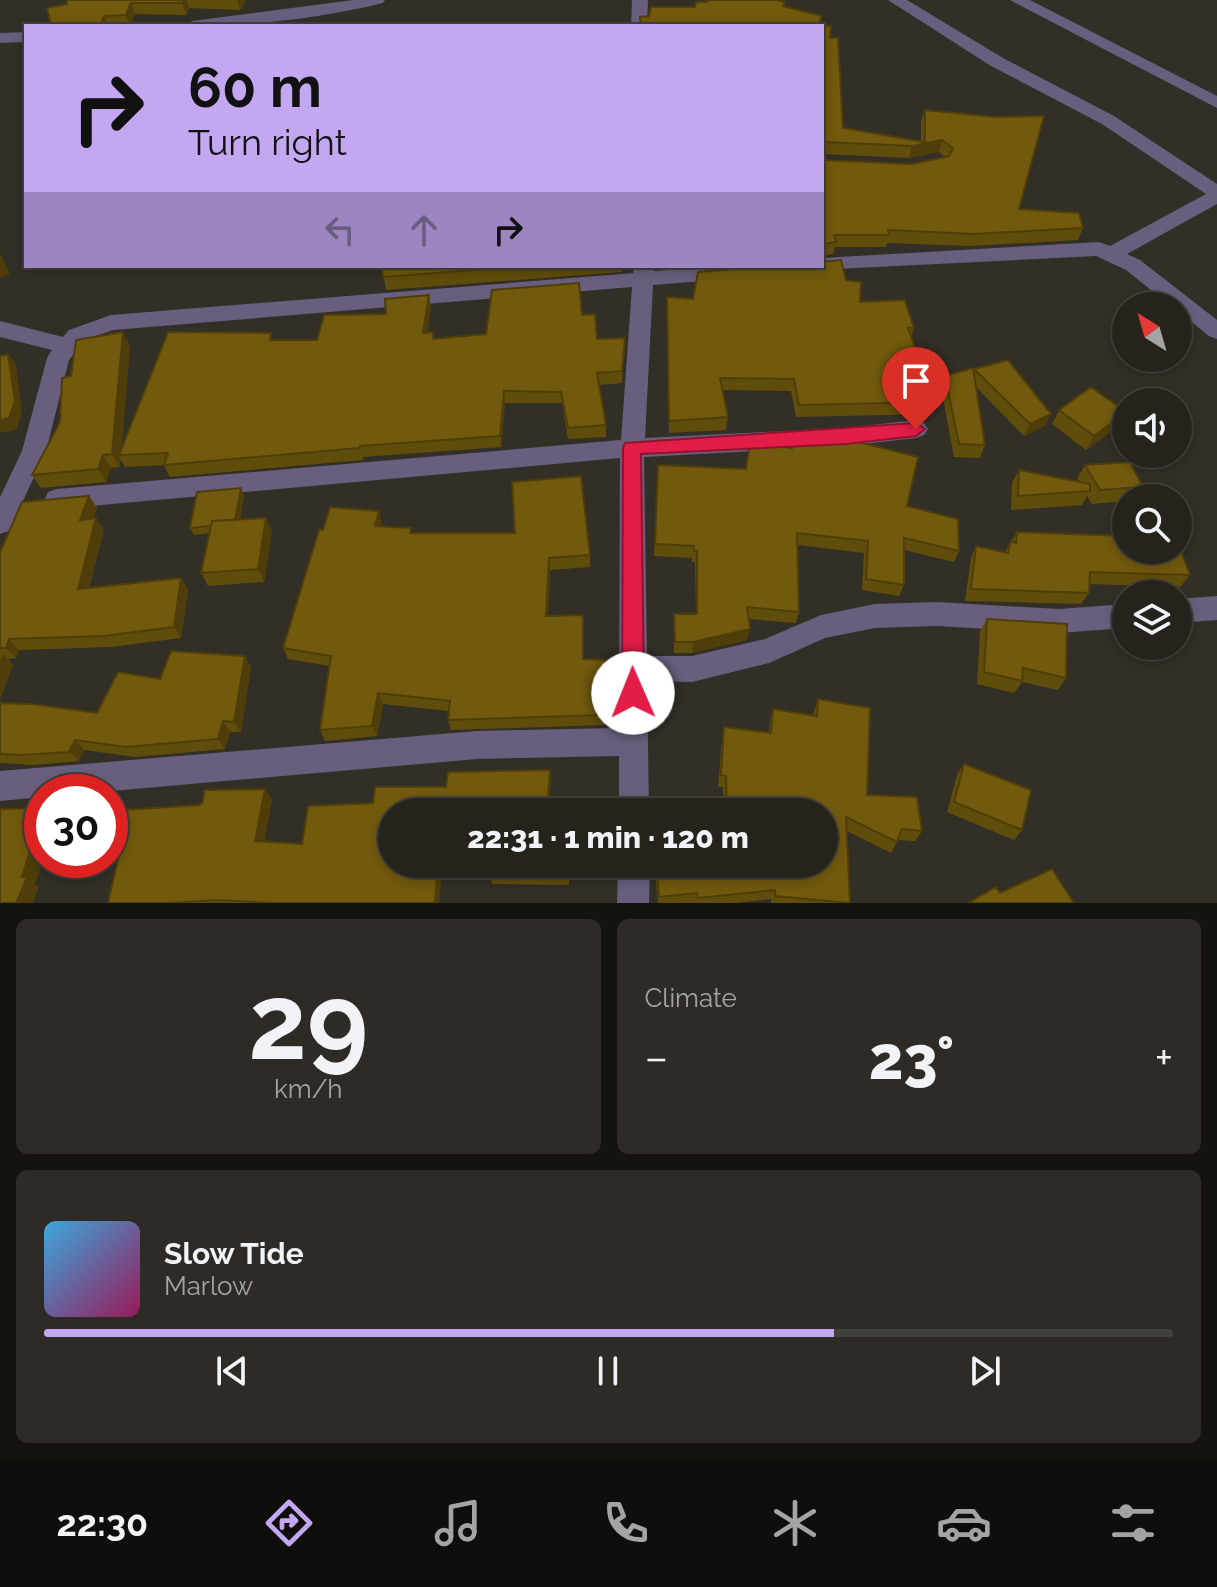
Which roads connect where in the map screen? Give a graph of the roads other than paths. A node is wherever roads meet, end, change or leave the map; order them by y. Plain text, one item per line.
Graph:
1 (377, 0) edge
2 (640, 0) edge
3 (896, 0) edge
4 (1018, 0) edge
5 (209, 24) edge
6 (639, 24) edge
7 (24, 37) edge
8 (0, 38) edge
9 (1217, 103) edge
10 (1217, 194) edge
11 (1114, 253) junction
12 (824, 265) edge
13 (752, 270) edge
14 (644, 272) edge
15 (0, 329) edge
16 (1217, 331) edge
17 (66, 345) junction
18 (916, 429) dead end
19 (632, 448) junction
20 (3, 510) edge
21 (1217, 608) edge
22 (1192, 610) edge
23 (1112, 617) edge
24 (632, 668) junction
25 (635, 742) junction
26 (0, 786) edge
27 (634, 798) edge
28 (634, 878) edge
29 (633, 903) edge

1 - 5 street
2 - 6 street
3 - 10 street
4 - 9 street
7 - 8 street
10 - 11 street
11 - 12 street
11 - 16 street
13 - 14 street
14 - 17 street
14 - 19 street
15 - 17 street
17 - 20 street
18 - 19 street
19 - 20 street
19 - 24 street
21 - 22 street
23 - 24 street
24 - 25 street
25 - 26 street
25 - 27 street
28 - 29 street

